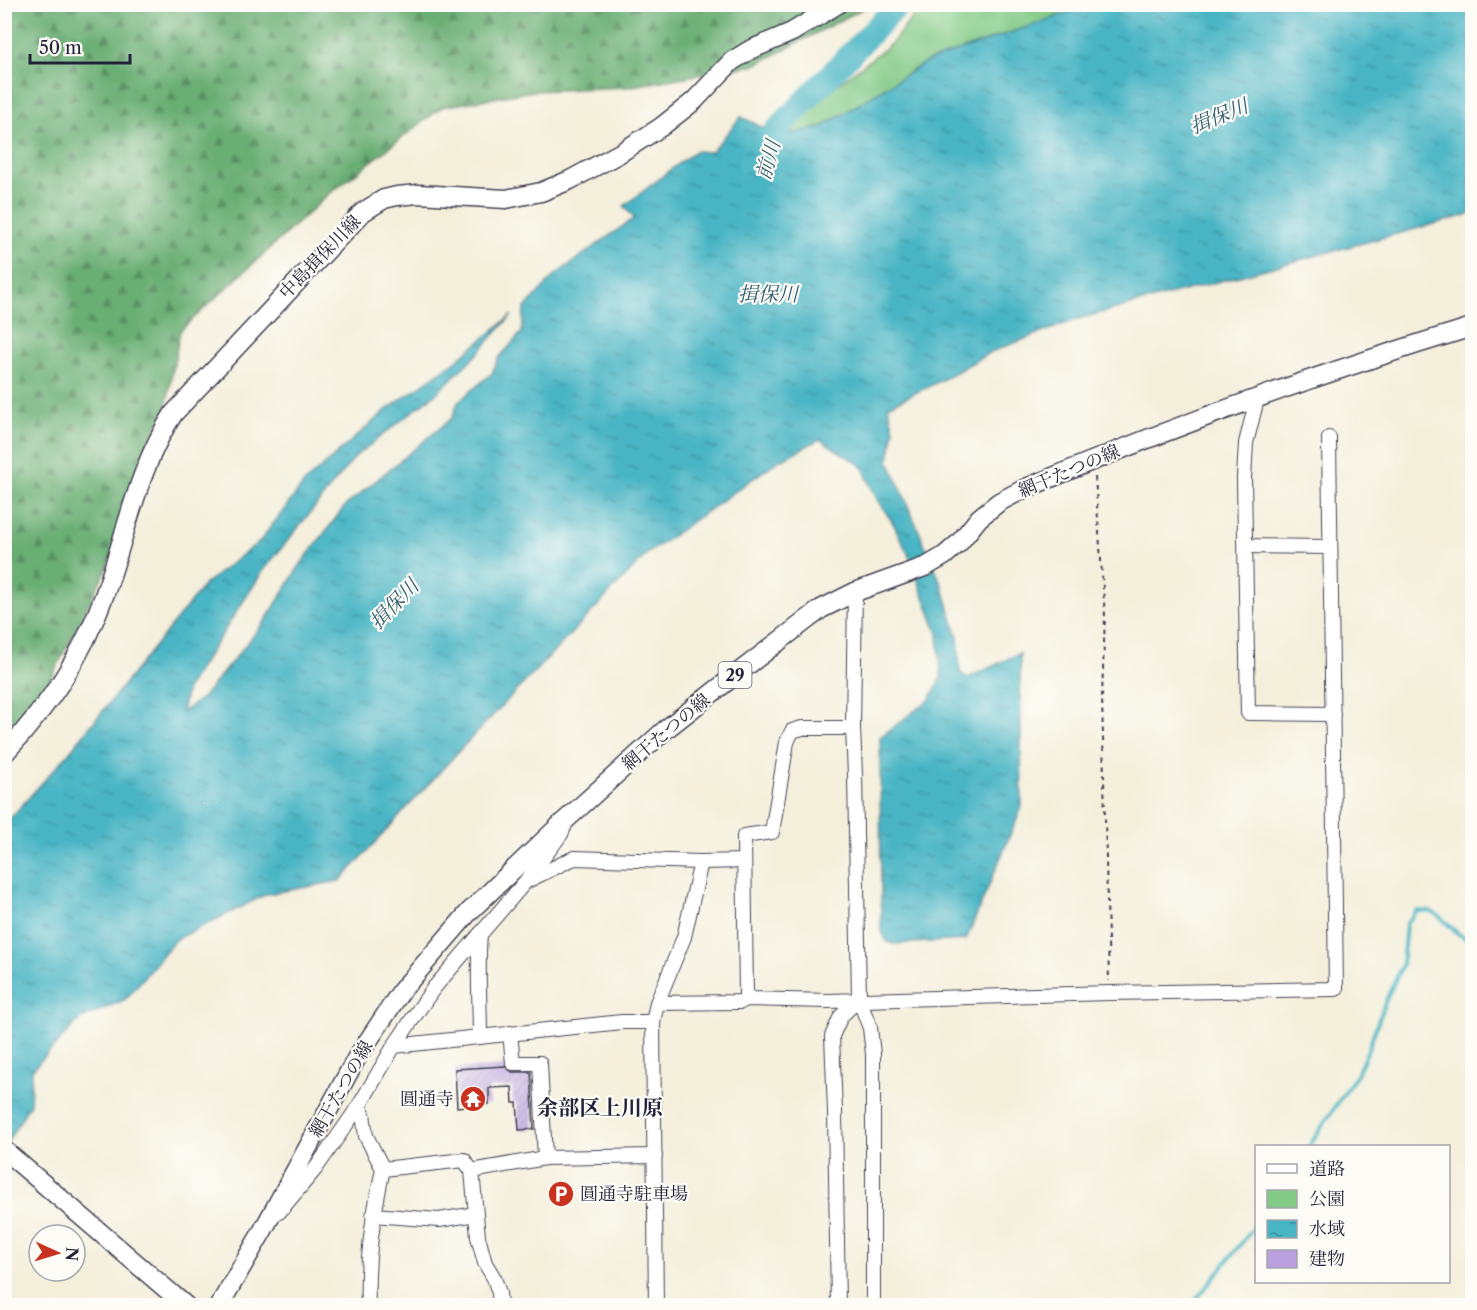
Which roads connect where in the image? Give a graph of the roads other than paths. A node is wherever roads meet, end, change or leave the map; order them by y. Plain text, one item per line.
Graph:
1 (838, 4) edge
2 (1473, 327) edge
3 (1257, 399) junction
4 (1329, 438) dead end
5 (1246, 546) junction
6 (1330, 547) junction
7 (855, 592) junction
8 (1333, 714) junction
9 (853, 728) junction
10 (4, 754) edge
11 (568, 817) junction
12 (744, 861) junction
13 (701, 862) junction
14 (526, 881) junction
15 (480, 934) junction
16 (746, 999) junction
17 (859, 999) junction
18 (657, 1003) junction
19 (653, 1022) junction
20 (510, 1034) junction
21 (480, 1037) junction
22 (394, 1046) junction
23 (359, 1106) junction
24 (4, 1150) edge
25 (655, 1156) junction
26 (545, 1158) junction
27 (383, 1169) junction
28 (472, 1171) junction
29 (476, 1214) junction
30 (373, 1215) junction
31 (262, 1232) junction
32 (186, 1305) edge
33 (219, 1305) edge
34 (368, 1305) edge
35 (500, 1305) edge
36 (656, 1305) edge
37 (838, 1305) edge
38 (873, 1305) edge

1 - 10 main road, 中島揖保川線
2 - 3 main road, 網干たつの線 / 29
3 - 5 street
3 - 7 main road, 網干たつの線 / 29
4 - 6 street
5 - 6 street
5 - 8 street
6 - 8 street
7 - 9 street
7 - 11 main road, 網干たつの線 / 29
8 - 17 street
9 - 12 street
9 - 17 street
11 - 14 street
11 - 31 main road, 網干たつの線 / 29
12 - 13 street
12 - 16 street
13 - 14 street
13 - 18 street
14 - 15 street
15 - 21 street
15 - 22 street
16 - 17 street
16 - 18 street
17 - 37 street
17 - 38 street
18 - 19 street
19 - 20 street
19 - 25 street
20 - 21 street
20 - 26 street
21 - 22 street
22 - 23 street
23 - 27 street
23 - 31 street
24 - 32 main road
25 - 26 street
25 - 36 street
26 - 28 street
27 - 28 street
27 - 30 street
28 - 29 street
29 - 30 street
29 - 35 street
30 - 34 street
31 - 33 main road, 網干たつの線 / 29

